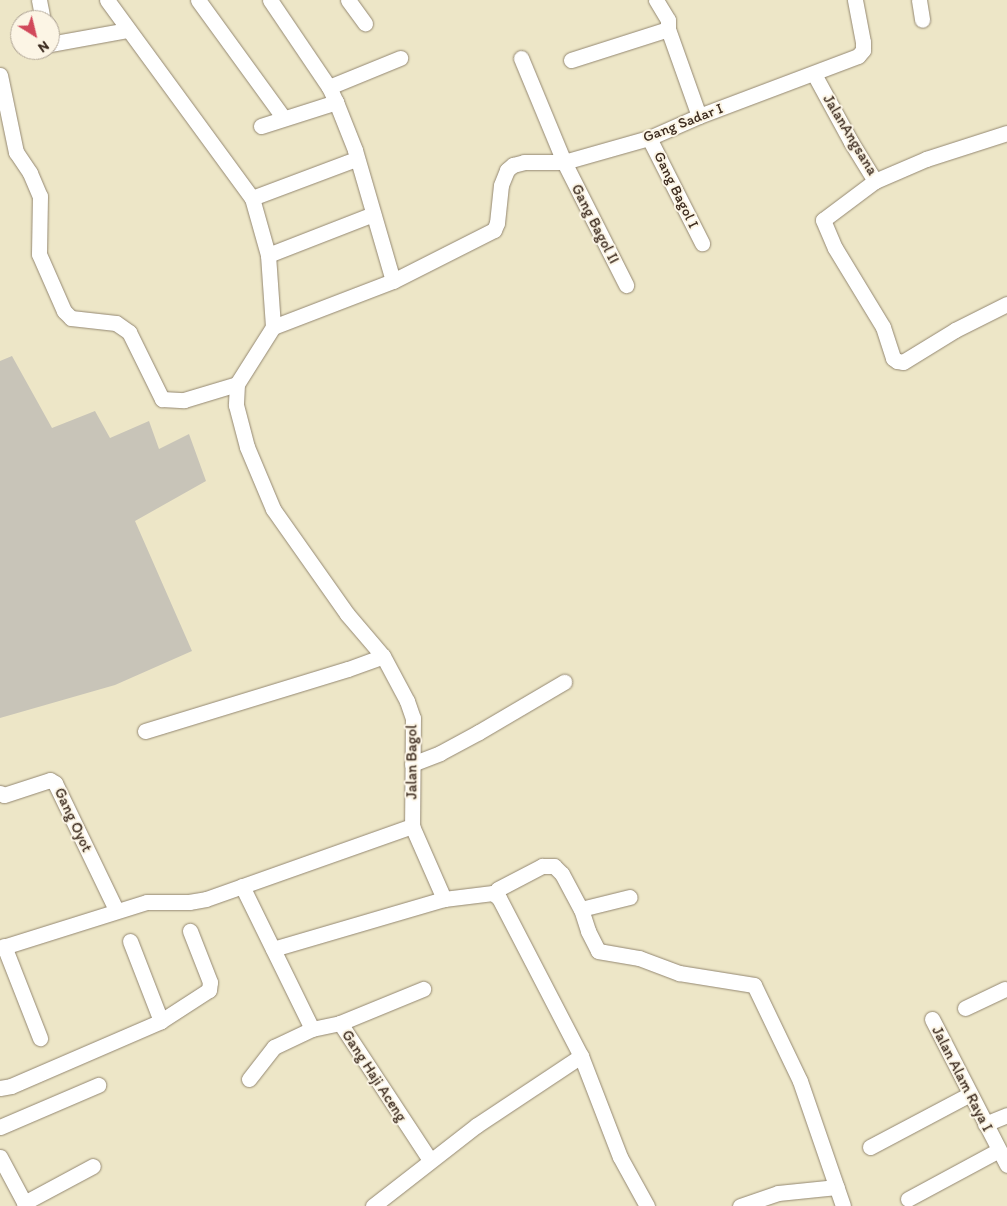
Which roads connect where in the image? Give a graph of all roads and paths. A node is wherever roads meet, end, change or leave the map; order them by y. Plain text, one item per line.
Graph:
1 (107, 0) edge
2 (198, 0) edge
3 (270, 0) edge
4 (348, 0) edge
5 (656, 0) edge
6 (855, 0) edge
7 (918, 0) edge
8 (922, 20) dead end
9 (365, 23) dead end
10 (668, 29) junction
11 (127, 30) junction
12 (60, 42) edge
13 (400, 58) dead end
14 (521, 58) dead end
15 (571, 60) dead end
16 (814, 74) junction
17 (0, 75) edge
18 (330, 87) junction
19 (336, 102) junction
20 (700, 116) junction
21 (283, 117) junction
22 (261, 126) dead end
23 (1007, 133) edge
24 (649, 138) junction
25 (356, 159) junction
26 (564, 162) junction
27 (875, 181) junction
28 (252, 198) junction
29 (373, 214) junction
30 (702, 243) dead end
31 (268, 255) junction
32 (393, 281) junction
33 (626, 285) dead end
34 (1007, 304) edge
35 (273, 326) junction
36 (237, 384) junction
37 (383, 656) junction
38 (564, 682) dead end
39 (145, 731) dead end
40 (412, 764) junction
41 (0, 793) edge
42 (412, 826) junction
43 (242, 886) junction
44 (494, 894) junction
45 (630, 897) dead end
46 (444, 899) junction
47 (581, 909) junction
48 (116, 910) junction
49 (190, 931) dead end
50 (130, 941) dead end
51 (2, 947) edge
52 (273, 950) junction
53 (424, 989) dead end
54 (1006, 992) edge
55 (965, 1008) dead end
56 (932, 1019) dead end
57 (161, 1021) junction
58 (340, 1023) junction
59 (312, 1029) junction
60 (40, 1038) dead end
61 (581, 1056) junction
62 (249, 1078) dead end
63 (98, 1085) dead end
64 (0, 1088) edge
65 (970, 1094) junction
66 (1007, 1115) edge
67 (985, 1124) junction
68 (0, 1127) edge
69 (870, 1148) dead end
70 (999, 1150) junction
71 (0, 1157) edge
72 (430, 1160) junction
73 (1007, 1165) edge
74 (93, 1166) dead end
75 (837, 1187) junction
76 (908, 1199) dead end
77 (25, 1205) edge
78 (373, 1206) edge
79 (647, 1206) edge
80 (740, 1206) edge
81 (843, 1206) edge

1 - 11 street
2 - 21 street
3 - 18 street
4 - 9 street
5 - 10 street
6 - 16 street, Gang Sadar I
7 - 8 street
10 - 15 street
10 - 20 street
11 - 12 street
11 - 28 street
13 - 18 street
14 - 26 street, Gang Bagol II
16 - 20 street, Gang Sadar I
16 - 27 street, JalanAngsana
17 - 36 street
18 - 19 street
19 - 21 street
19 - 25 street
20 - 24 street, Gang Sadar I
21 - 22 street
23 - 27 street, JalanAngsana
24 - 26 street, Gang Sadar I
24 - 30 street, Gang Bagol I
25 - 28 street
25 - 29 street
26 - 32 street, Gang Sadar I
26 - 33 street, Gang Bagol II
27 - 34 street
28 - 31 street
29 - 31 street
29 - 32 street
31 - 35 street
32 - 35 street
35 - 36 street
36 - 37 street, Jalan Bagol
37 - 39 street
37 - 40 street, Jalan Bagol
38 - 40 street
40 - 42 street, Jalan Bagol
41 - 48 street, Gang Oyot
42 - 43 street
42 - 46 street
43 - 48 street
43 - 52 street
44 - 46 street
44 - 47 street
44 - 61 street
45 - 47 street
46 - 52 street
47 - 75 street
48 - 51 street
49 - 57 street
50 - 57 street
51 - 60 street
52 - 59 street
53 - 58 street
54 - 55 street
56 - 65 street, Jalan Alam Raya I
57 - 64 street
58 - 59 street, Gang Haji Aceng
58 - 72 street, Gang Haji Aceng
59 - 62 street, Gang Haji Aceng
61 - 72 street
61 - 79 street
63 - 68 street
65 - 67 street, Jalan Alam Raya I
65 - 69 street
66 - 67 street
67 - 70 street, Jalan Alam Raya I
70 - 73 street, Jalan Alam Raya I
70 - 76 street
71 - 77 street
72 - 78 street
74 - 77 street
75 - 80 street
75 - 81 street

